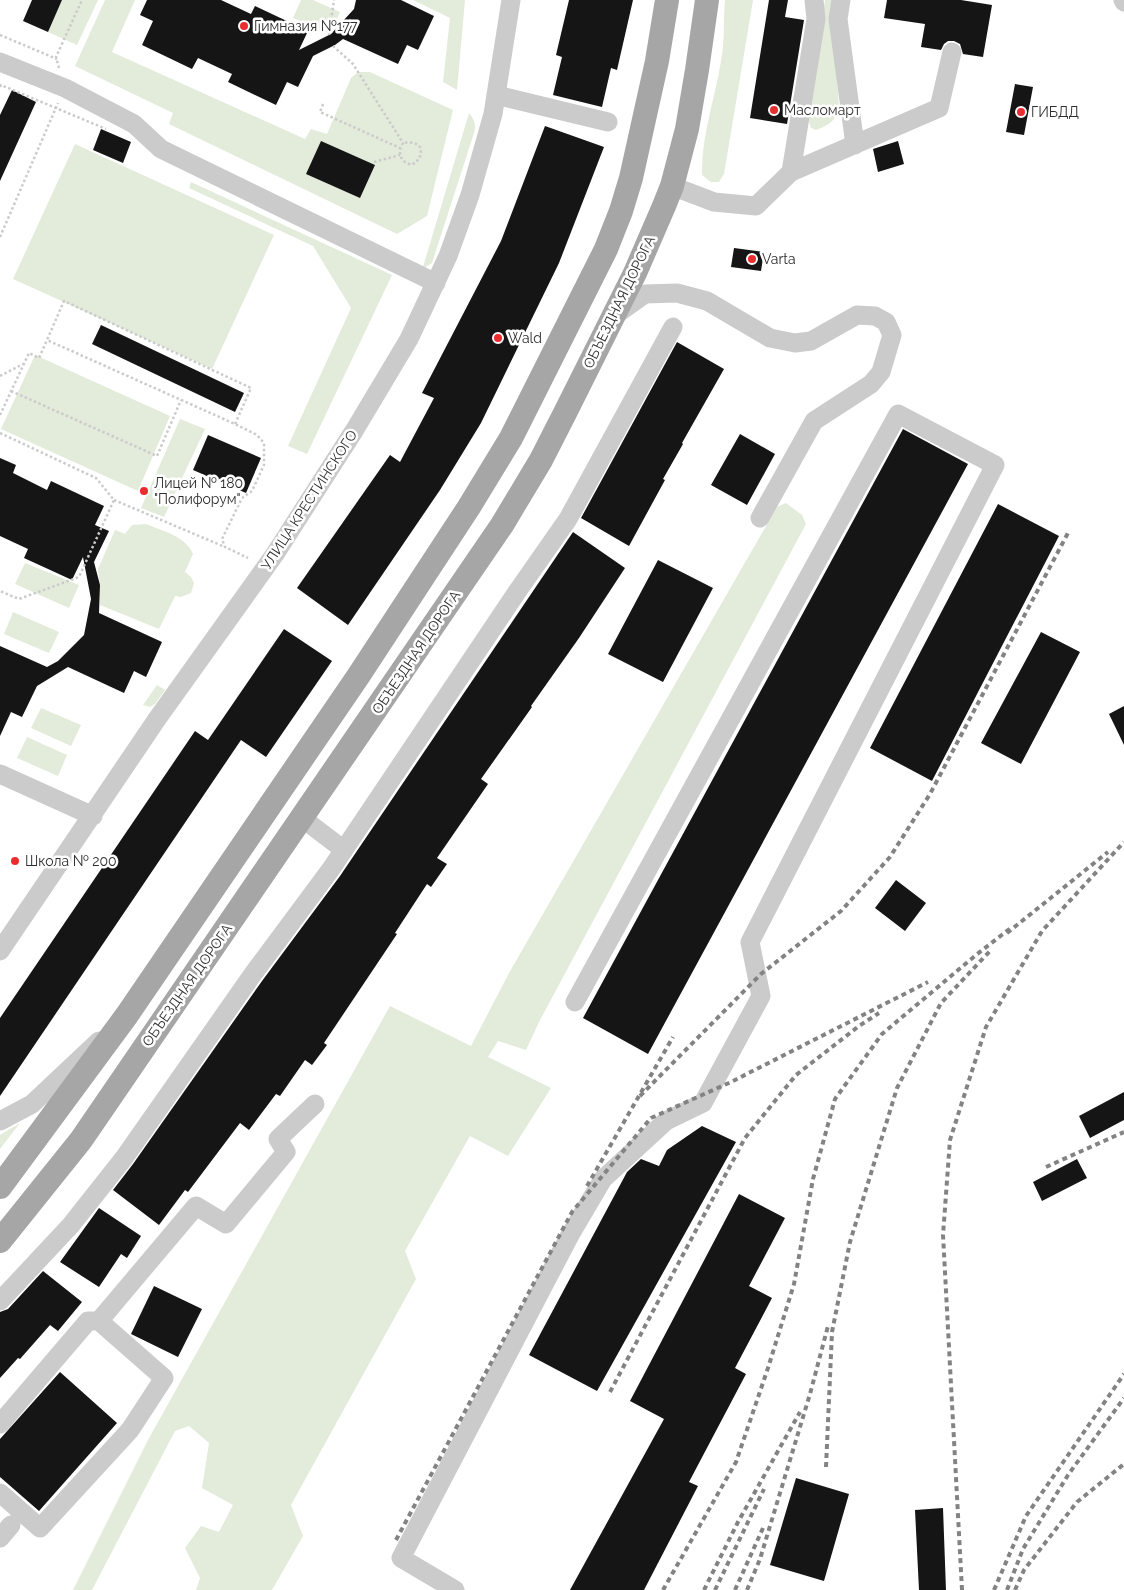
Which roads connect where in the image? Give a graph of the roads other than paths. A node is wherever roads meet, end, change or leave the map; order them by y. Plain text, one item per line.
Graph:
1 (510, 0) edge
2 (667, 0) edge
3 (707, 0) edge
4 (814, 0) edge
5 (841, 0) edge
6 (952, 52) dead end
7 (0, 62) edge
8 (496, 95) junction
9 (608, 122) dead end
10 (855, 145) junction
11 (791, 172) junction
12 (672, 186) junction
13 (436, 283) junction
14 (613, 316) junction
15 (673, 327) dead end
16 (760, 518) dead end
17 (0, 774) edge
18 (93, 816) junction
19 (302, 818) junction
20 (344, 850) junction
21 (0, 951) edge
22 (574, 1002) dead end
23 (127, 1014) junction
24 (315, 1104) dead end
25 (0, 1122) edge
26 (0, 1187) edge
27 (0, 1241) edge
28 (0, 1301) edge
29 (100, 1321) junction
30 (0, 1424) edge
31 (0, 1493) edge
32 (455, 1590) edge

1 - 8 street, УЛИЦА КРЕСТИНСКОГО
2 - 23 main road
3 - 12 main road, ОБЪЕЗДНАЯ ДОРОГА
4 - 11 street
5 - 10 street
6 - 10 street
7 - 13 street
8 - 9 street
8 - 13 street, УЛИЦА КРЕСТИНСКОГО
10 - 11 street
11 - 12 street
12 - 14 main road, ОБЪЕЗДНАЯ ДОРОГА
13 - 18 street, УЛИЦА КРЕСТИНСКОГО
14 - 16 street
14 - 19 main road, ОБЪЕЗДНАЯ ДОРОГА
15 - 20 street
17 - 18 street
18 - 21 street, УЛИЦА КРЕСТИНСКОГО
19 - 20 street
19 - 27 main road, ОБЪЕЗДНАЯ ДОРОГА
20 - 28 street
22 - 32 street
23 - 25 street
23 - 26 main road
24 - 29 street
29 - 30 street
29 - 31 street

